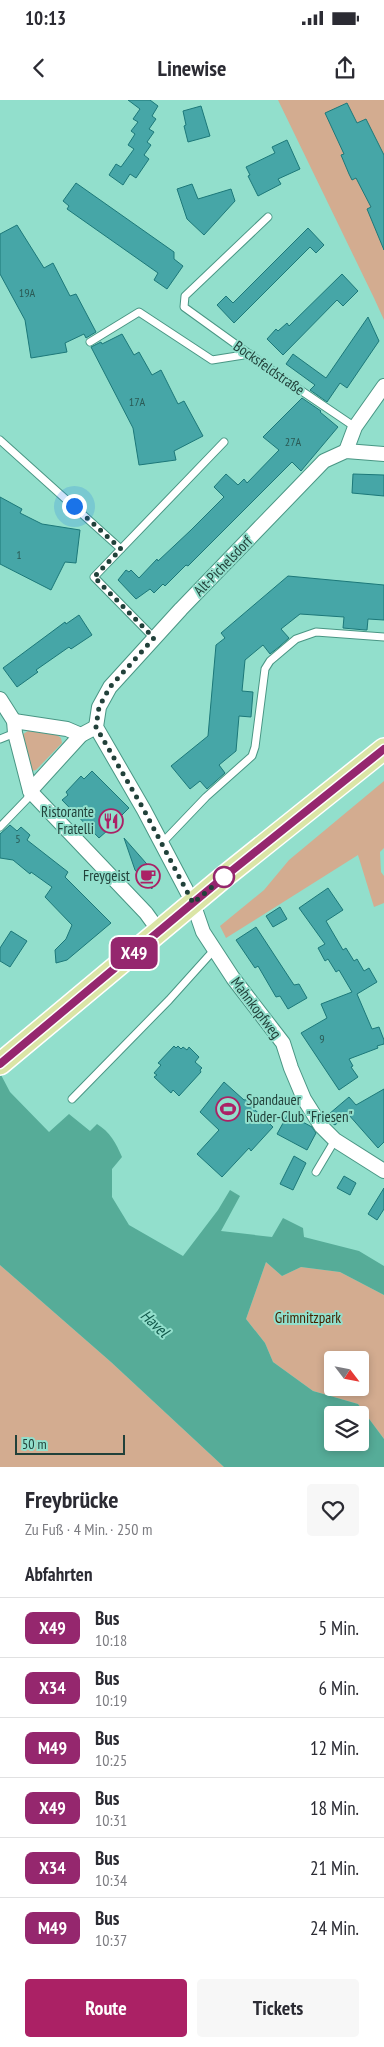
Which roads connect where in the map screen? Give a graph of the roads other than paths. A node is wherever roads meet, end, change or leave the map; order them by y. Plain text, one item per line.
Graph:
1 (268, 217) dead end
2 (90, 342) dead end
3 (250, 354) junction
4 (384, 386) edge
5 (355, 427) junction
6 (0, 440) edge
7 (224, 442) dead end
8 (346, 451) junction
9 (384, 454) edge
10 (121, 549) junction
11 (384, 637) edge
12 (154, 638) junction
13 (0, 699) edge
14 (14, 727) junction
15 (96, 727) junction
16 (81, 735) junction
17 (0, 739) edge
18 (384, 749) edge
19 (30, 792) junction
20 (0, 827) edge
21 (162, 843) junction
22 (193, 903) junction
23 (159, 931) junction
24 (214, 950) junction
25 (0, 1064) edge
26 (72, 1099) dead end
27 (335, 1140) junction
28 (384, 1171) edge
29 (316, 1172) dead end

1 - 3 lane, Bocksfeldstraße
2 - 3 lane
3 - 5 lane, Bocksfeldstraße
4 - 5 street
5 - 8 street
6 - 10 lane
7 - 10 lane
8 - 9 street
8 - 12 street, Alt-Pichelsdorf
10 - 12 lane
11 - 21 lane
12 - 15 street, Alt-Pichelsdorf
13 - 14 street
14 - 16 street
14 - 17 lane
14 - 19 street
15 - 16 street
15 - 21 street
16 - 19 street
18 - 22 main road
19 - 20 lane
19 - 23 street
21 - 22 street
22 - 23 main road
22 - 24 street, Mahnkopfweg
23 - 25 main road
24 - 26 lane
24 - 27 street, Mahnkopfweg
27 - 28 street, Mahnkopfweg
27 - 29 lane

